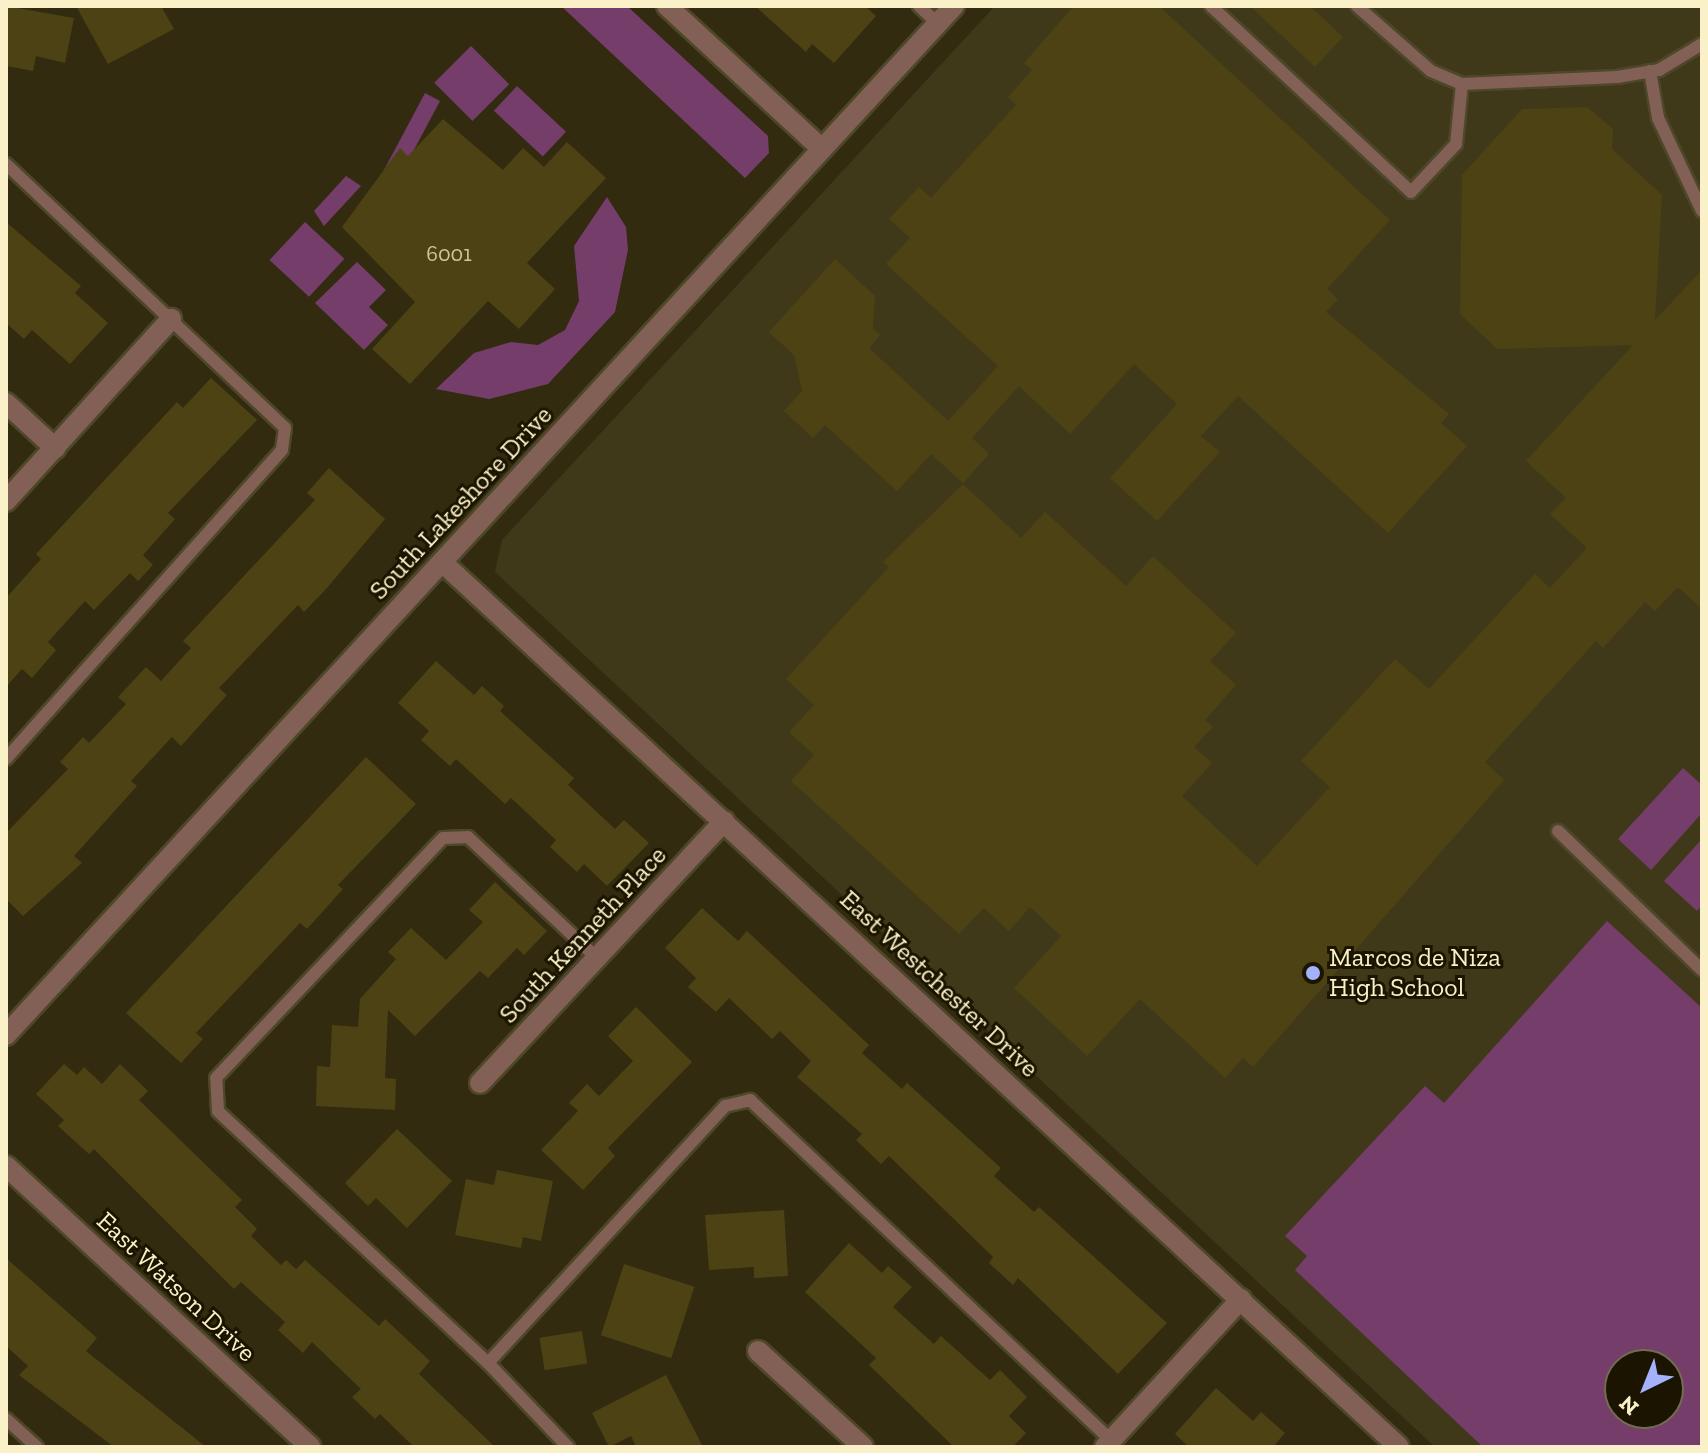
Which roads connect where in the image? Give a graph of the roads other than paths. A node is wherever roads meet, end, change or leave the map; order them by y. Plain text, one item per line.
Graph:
1 (667, 6) edge
2 (919, 6) edge
3 (954, 6) edge
4 (1211, 6) edge
5 (1357, 6) edge
6 (938, 24) junction
7 (1702, 44) edge
8 (1650, 71) junction
9 (1462, 84) junction
10 (822, 149) junction
11 (6, 164) edge
12 (1702, 211) edge
13 (171, 319) junction
14 (6, 403) edge
15 (55, 448) junction
16 (6, 501) edge
17 (442, 562) junction
18 (6, 759) edge
19 (724, 821) junction
20 (1558, 831) dead end
21 (597, 958) junction
22 (1702, 970) edge
23 (6, 1035) edge
24 (480, 1083) dead end
25 (6, 1166) edge
26 (1241, 1299) junction
27 (758, 1351) dead end
28 (488, 1363) junction
29 (6, 1419) edge
30 (1108, 1444) edge
31 (37, 1447) edge
32 (310, 1447) edge
33 (568, 1447) edge
34 (863, 1447) edge
35 (1399, 1447) edge

1 - 10 street
2 - 6 lane
3 - 6 street, South Lakeshore Drive
4 - 9 lane
5 - 9 lane
6 - 10 street, South Lakeshore Drive
7 - 8 lane
8 - 9 lane
8 - 12 lane
10 - 17 street, South Lakeshore Drive
11 - 13 lane
13 - 15 street
13 - 18 lane
14 - 15 street
15 - 16 street
17 - 19 street, East Westchester Drive
17 - 23 street, South Lakeshore Drive
19 - 21 street, South Kenneth Place
19 - 26 street, East Westchester Drive
20 - 22 lane
21 - 24 street, South Kenneth Place
21 - 28 lane
25 - 32 street, East Watson Drive
26 - 30 street
26 - 35 street, East Westchester Drive
27 - 34 street
28 - 30 lane
28 - 33 lane
29 - 31 lane

